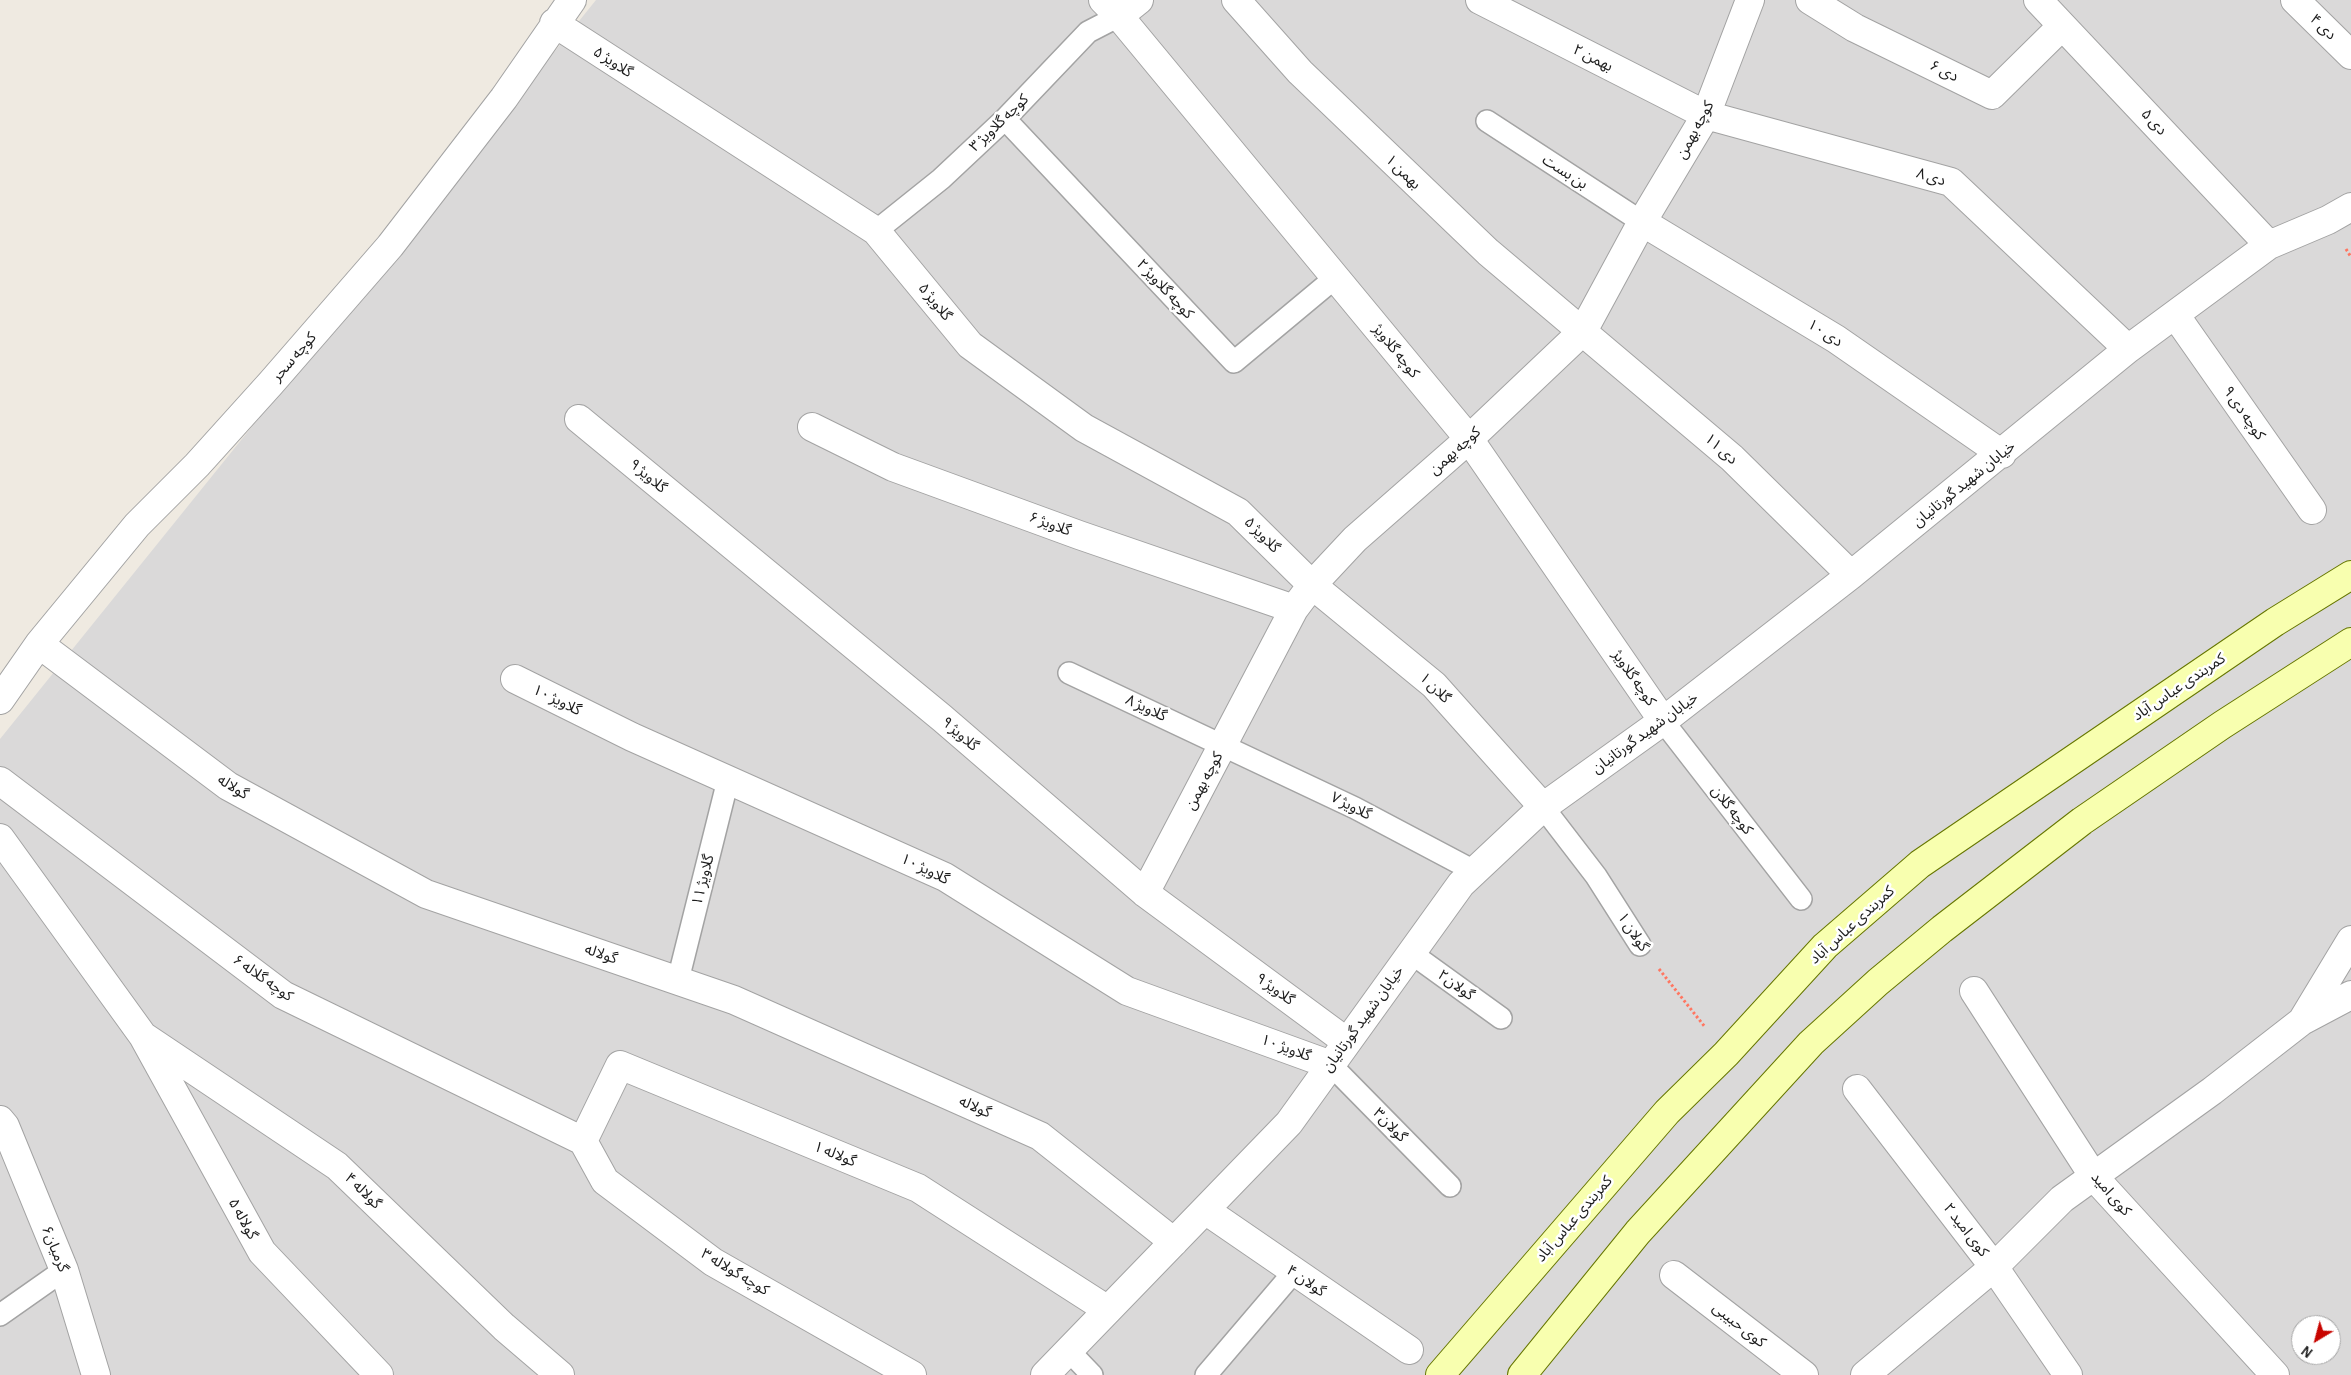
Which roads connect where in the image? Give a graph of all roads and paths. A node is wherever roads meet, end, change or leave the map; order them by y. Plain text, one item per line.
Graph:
1 (572, 0) edge
2 (1236, 0) edge
3 (1480, 0) edge
4 (1750, 0) edge
5 (1810, 0) edge
6 (2038, 0) edge
7 (2295, 0) edge
8 (1120, 5) edge
9 (554, 23) junction
10 (2062, 26) junction
11 (2351, 55) edge
12 (1706, 116) junction
13 (1005, 119) junction
14 (1487, 121) dead end
15 (2351, 207) edge
16 (1642, 222) junction
17 (876, 230) junction
18 (2269, 246) junction
19 (1336, 277) junction
20 (2176, 316) junction
21 (1583, 331) junction
22 (2128, 349) junction
23 (579, 419) dead end
24 (812, 427) dead end
25 (1469, 439) junction
26 (2002, 454) junction
27 (2312, 510) dead end
28 (1851, 575) junction
29 (2351, 575) edge
30 (1312, 585) junction
31 (1294, 609) junction
32 (2351, 642) edge
33 (39, 644) junction
34 (1069, 673) dead end
35 (514, 679) dead end
36 (0, 700) edge
37 (1663, 721) junction
38 (1223, 744) junction
39 (728, 780) junction
40 (0, 781) edge
41 (1543, 807) junction
42 (0, 838) edge
43 (1476, 872) junction
44 (1145, 893) junction
45 (1801, 900) dead end
46 (2351, 940) edge
47 (1640, 945) joint
48 (1412, 953) junction
49 (678, 980) junction
50 (1974, 991) dead end
51 (2351, 996) edge
52 (1501, 1018) dead end
53 (2302, 1021) junction
54 (143, 1036) junction
55 (1347, 1042) junction
56 (1726, 1054) junction
57 (1331, 1065) junction
58 (1857, 1089) dead end
59 (2, 1123) edge
60 (583, 1140) junction
61 (2094, 1177) junction
62 (1450, 1186) dead end
63 (1205, 1210) junction
64 (1174, 1242) junction
65 (1994, 1267) junction
66 (64, 1270) junction
67 (1293, 1273) junction
68 (1674, 1275) dead end
69 (1108, 1310) junction
70 (0, 1315) edge
71 (1409, 1350) dead end
72 (1070, 1352) junction
73 (96, 1375) edge
74 (379, 1375) edge
75 (560, 1375) edge
76 (912, 1375) edge
77 (1045, 1375) edge
78 (1092, 1375) edge
79 (1206, 1375) edge
80 (1440, 1375) edge
81 (1522, 1375) edge
82 (1804, 1375) edge
83 (1865, 1375) edge
84 (2068, 1375) edge
85 (2275, 1375) edge

1 - 9 street, کوچه سحر
2 - 21 street, بهمن ۱
3 - 12 street, بهمن ۲
4 - 12 street, کوچه بهمن
5 - 10 street, دی ۶
6 - 10 street, دی ۵
7 - 11 street, دی ۴
8 - 13 lane, کوچه گلاویژ ۳
8 - 19 street, کوچه گلاویژ
9 - 17 street, گلاویژ ۵
9 - 33 street, کوچه سحر
10 - 18 street, دی ۵
12 - 16 street, کوچه بهمن
12 - 22 street, دی ۸
13 - 17 lane, کوچه گلاویژ ۳
13 - 19 lane, کوچه گلاویژ ۲
14 - 16 lane, بن بست
15 - 18 street, خیابان شهید گورتانیان
16 - 21 street, کوچه بهمن
16 - 26 street, دی ۱۰
17 - 30 street, گلاویژ ۵
18 - 20 street, خیابان شهید گورتانیان
19 - 25 street, کوچه گلاویژ
20 - 22 street, خیابان شهید گورتانیان
20 - 27 street, کوچه دی ۹
21 - 25 street, کوچه بهمن
21 - 28 street, دی ۱۱
22 - 26 street, خیابان شهید گورتانیان
23 - 44 street, گلاویژ ۹
24 - 31 street, گلاویژ ۶
25 - 30 street, کوچه بهمن
25 - 37 street, کوچه گلاویژ
26 - 28 street, خیابان شهید گورتانیان
28 - 37 street, خیابان شهید گورتانیان
29 - 56 main road, کمربندی عباس آباد
30 - 31 street, کوچه بهمن
30 - 41 street, گلان ۱
31 - 38 street, کوچه بهمن
32 - 81 main road
33 - 36 street, کوچه سحر
33 - 49 street, گولاله
34 - 38 lane, گلاویژ ۸
35 - 39 street, گلاویژ ۱۰
37 - 41 street, خیابان شهید گورتانیان
37 - 45 lane, کوچه گلان
38 - 43 lane, گلاویژ ۷
38 - 44 street, کوچه بهمن
39 - 49 lane, گلاویژ ۱۱
39 - 57 street, گلاویژ ۱۰
40 - 60 street, کوچه گلاله ۶
41 - 43 street, خیابان شهید گورتانیان
41 - 47 lane, گولان ۱
42 - 54 street
43 - 48 street, خیابان شهید گورتانیان
44 - 55 street, گلاویژ ۹
46 - 53 street
47 - 56 path, گولان ۱
48 - 52 lane, گولان۲
48 - 55 street, خیابان شهید گورتانیان
49 - 64 street, گولاله
50 - 61 street, کوی امید
51 - 53 street
53 - 61 street
54 - 74 street, گولاله ۵
54 - 75 street, گولاله ۴
55 - 57 street, خیابان شهید گورتانیان
56 - 80 main road, کمربندی عباس آباد
57 - 62 lane, گولان۳
57 - 63 street, خیابان شهید گورتانیان
58 - 65 street, کوی امید ۲
59 - 66 street, گرمیان۶
60 - 69 street, گولاله ۱
60 - 76 street, کوچه گولاله ۳
61 - 65 street
61 - 85 street, کوی امید
63 - 64 street, خیابان شهید گورتانیان
63 - 67 street, گولان ۴
64 - 69 street, خیابان شهید گورتانیان
65 - 83 street
65 - 84 street, کوی امید ۲
66 - 70 lane
66 - 73 street, گرمیان۶
67 - 71 street, گولان ۴
67 - 79 lane
68 - 82 street, کوی حبیبی
69 - 72 street, خیابان شهید گورتانیان
72 - 77 street, خیابان شهید گورتانیان
72 - 78 lane

